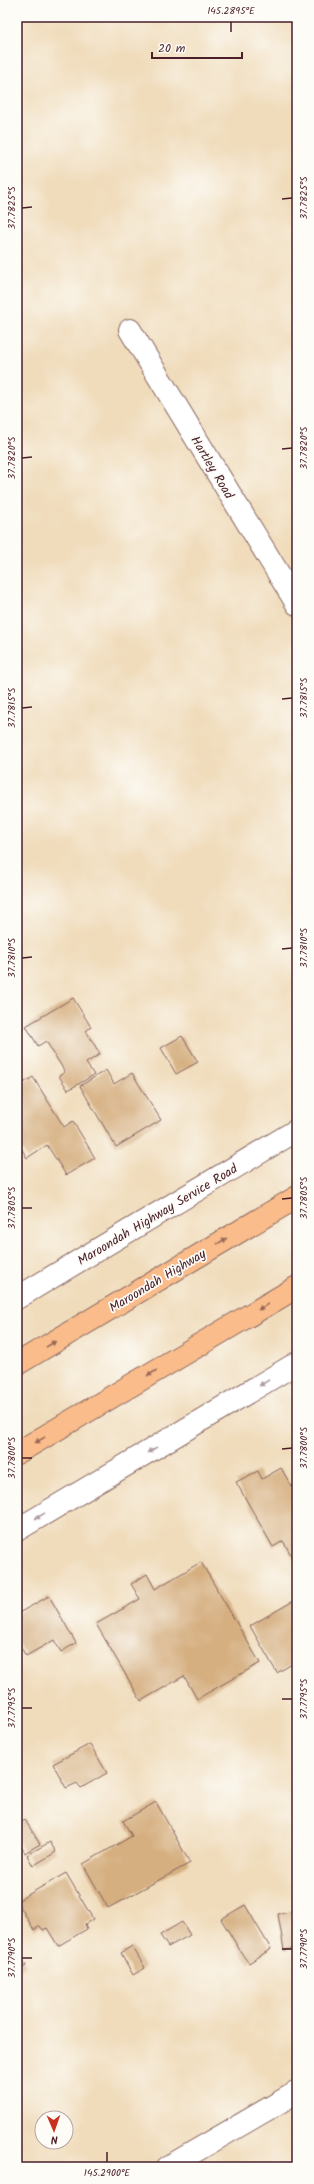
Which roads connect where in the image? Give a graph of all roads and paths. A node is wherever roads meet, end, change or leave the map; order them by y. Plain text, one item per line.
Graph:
1 (130, 330) dead end
2 (297, 604) edge
3 (297, 1130) edge
4 (297, 1197) edge
5 (297, 1287) edge
6 (17, 1298) edge
7 (297, 1363) edge
8 (17, 1364) edge
9 (17, 1454) edge
10 (17, 1530) edge
11 (297, 2092) edge
12 (168, 2167) edge

1 - 2 street, Hartley Road
3 - 6 street, Maroondah Highway Service Road
8 -> 4 highway, Maroondah Highway
5 -> 9 highway
7 -> 10 street
11 - 12 street

